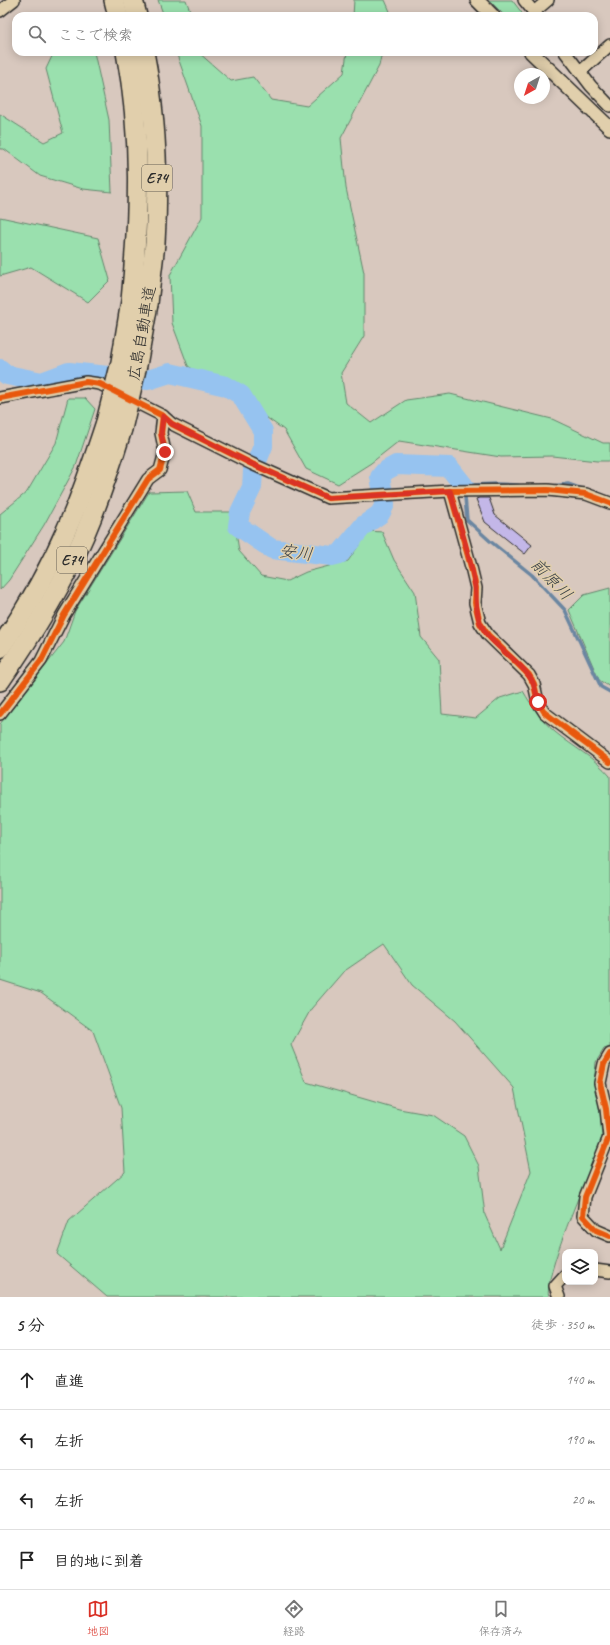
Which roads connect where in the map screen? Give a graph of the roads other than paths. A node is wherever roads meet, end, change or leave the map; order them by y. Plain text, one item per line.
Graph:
1 (14, 0) edge
2 (114, 0) edge
3 (133, 0) edge
4 (477, 0) edge
5 (524, 0) edge
6 (548, 0) edge
7 (0, 11) edge
8 (117, 12) edge
9 (136, 12) edge
10 (489, 12) edge
11 (533, 12) edge
12 (537, 12) edge
13 (610, 45) edge
14 (127, 56) edge
15 (145, 56) edge
16 (535, 56) edge
17 (568, 56) edge
18 (598, 56) edge
19 (598, 56) edge
20 (580, 72) junction
21 (610, 106) edge
22 (610, 128) edge
23 (140, 302) junction
24 (0, 398) edge
25 (163, 416) junction
26 (114, 425) junction
27 (450, 491) junction
28 (610, 503) edge
29 (0, 648) edge
30 (0, 681) edge
31 (0, 714) edge
32 (610, 762) edge
33 (610, 1054) edge
34 (610, 1236) edge
35 (598, 1270) edge
36 (610, 1272) edge
37 (562, 1278) edge
38 (559, 1297) edge

1 - 7 street
2 - 8 highway
3 - 9 highway
4 - 10 street
5 - 11 street
6 - 12 street
13 - 18 street
14 - 23 highway, 広島自動車道 / E74
15 - 23 highway, 広島自動車道 / E74
16 - 22 street
17 - 20 street
19 - 20 street
20 - 21 street
23 - 26 highway, 広島自動車道 / E74, bridge
24 - 25 street
25 - 27 street
25 - 31 street
26 - 29 highway, 広島自動車道 / E74
26 - 30 highway, 広島自動車道 / E74
27 - 28 street
27 - 32 street
33 - 34 street
35 - 36 street
37 - 38 street

